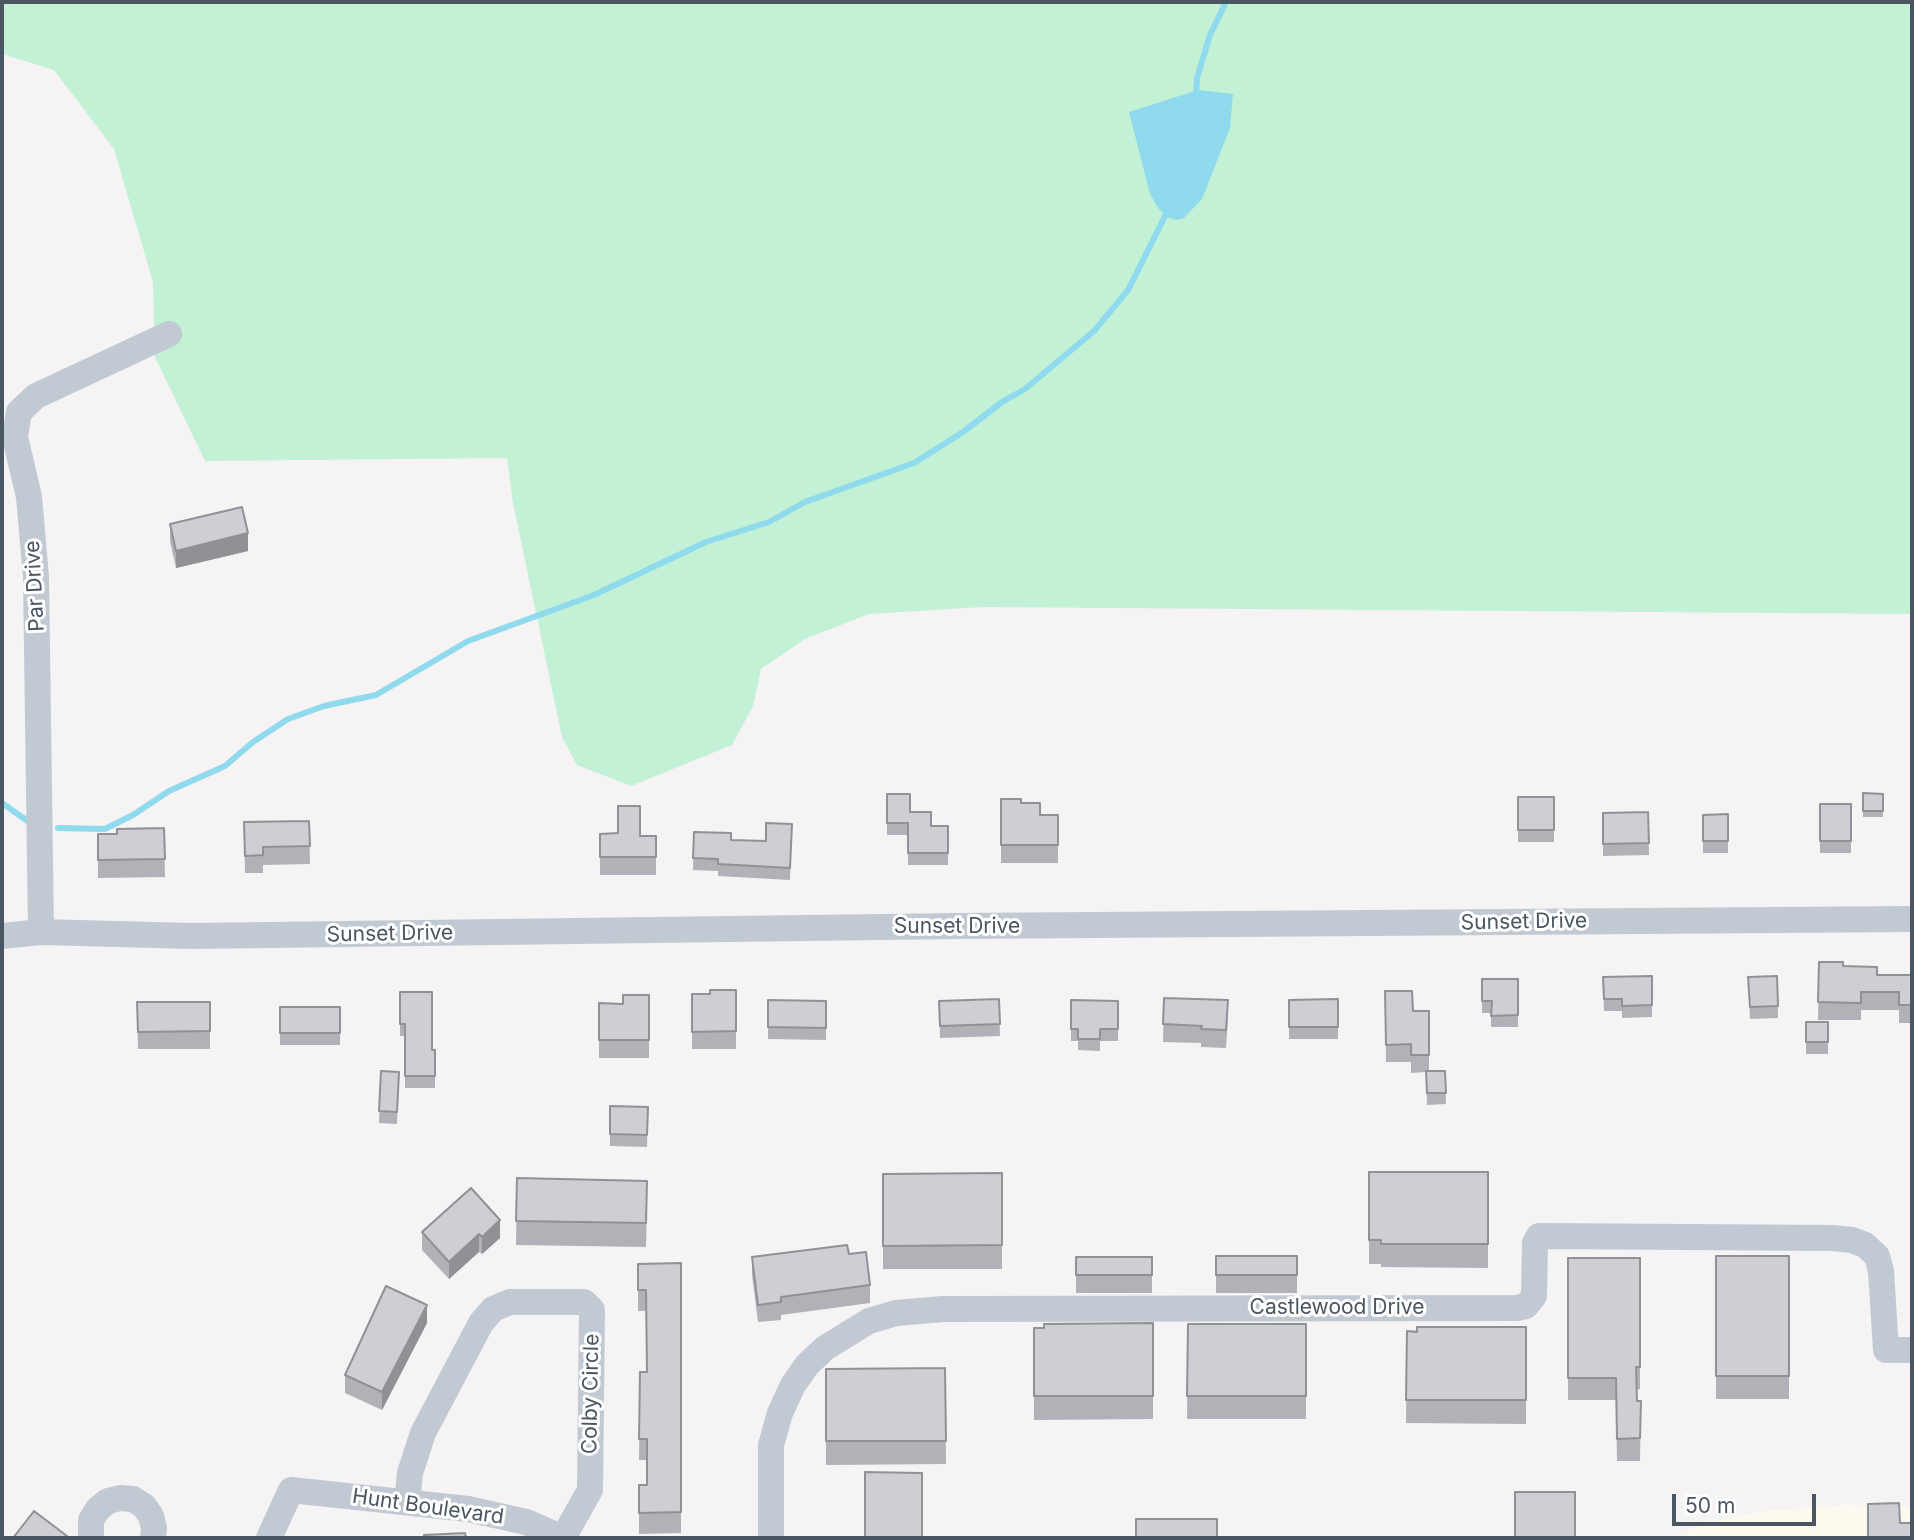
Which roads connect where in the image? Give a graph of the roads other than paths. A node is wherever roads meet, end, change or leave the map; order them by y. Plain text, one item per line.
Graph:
1 (169, 334) dead end
2 (1912, 919) edge
3 (41, 932) junction
4 (2, 936) edge
5 (1912, 1350) edge
6 (407, 1503) junction
7 (92, 1538) edge
8 (153, 1538) edge
9 (270, 1538) edge
10 (563, 1538) edge
11 (771, 1538) edge

1 - 3 street, Par Drive
2 - 3 street, Sunset Drive
3 - 4 street, Sunset Drive
5 - 11 street, Castlewood Drive
6 - 9 street, Hunt Boulevard
6 - 10 street, Hunt Boulevard
6 - 10 street, Colby Circle
7 - 8 street

